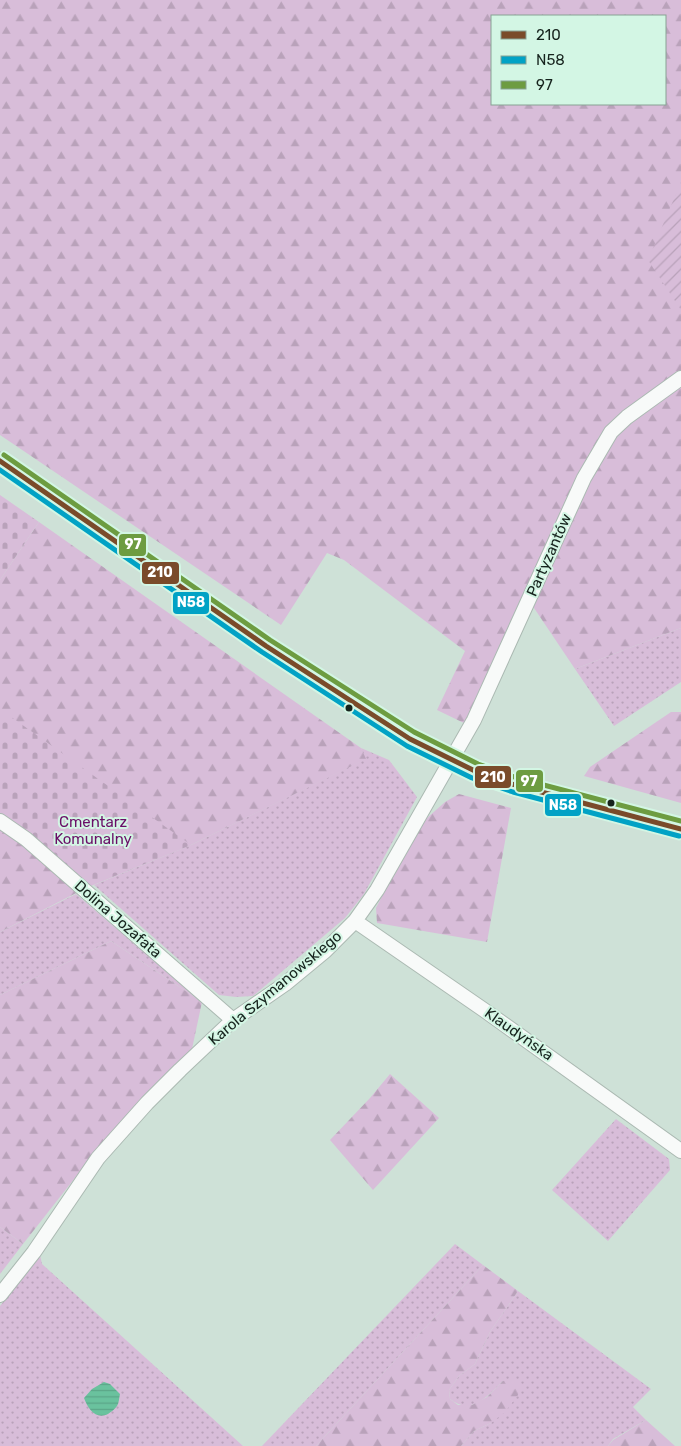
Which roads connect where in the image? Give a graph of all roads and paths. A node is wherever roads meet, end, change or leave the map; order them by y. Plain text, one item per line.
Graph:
1 (681, 378) edge
2 (0, 461) edge
3 (452, 759) junction
4 (0, 821) edge
5 (681, 829) edge
6 (355, 921) junction
7 (233, 1020) junction
8 (681, 1151) edge
9 (0, 1295) edge

1 - 3 street, Partyzantów
2 - 3 street
3 - 5 street
3 - 6 street, Karola Szymanowskiego
4 - 7 street, Dolina Jozafata
6 - 7 street, Karola Szymanowskiego
6 - 8 street, Klaudyńska
7 - 9 street, Karola Szymanowskiego

